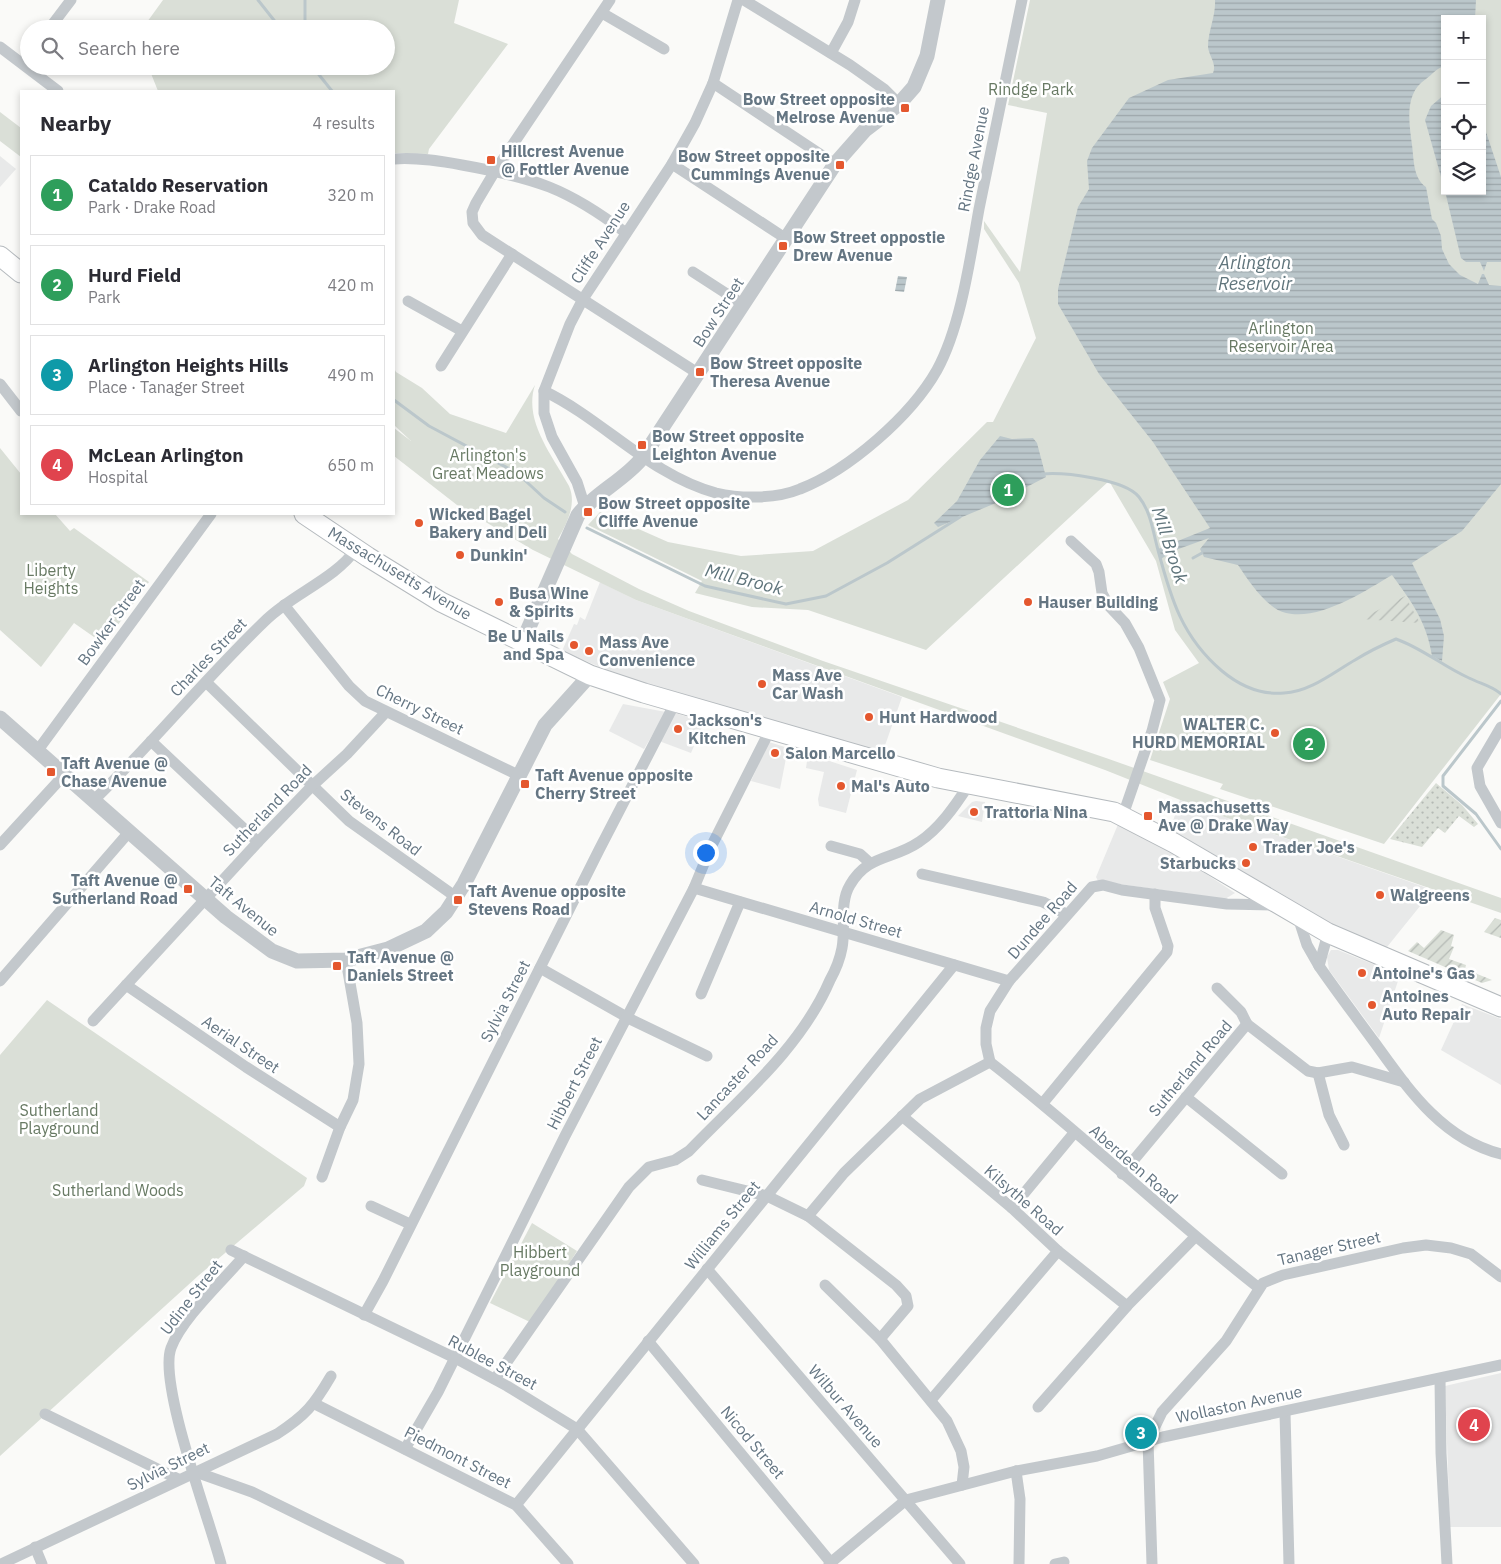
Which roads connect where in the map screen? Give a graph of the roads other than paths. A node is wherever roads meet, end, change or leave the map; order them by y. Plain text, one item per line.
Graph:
1 (71, 0) edge
2 (610, 0) edge
3 (738, 0) edge
4 (744, 0) edge
5 (855, 0) edge
6 (938, 0) edge
7 (1022, 0) edge
8 (602, 13) junction
9 (56, 20) edge
10 (0, 47) edge
11 (664, 49) dead end
12 (831, 53) junction
13 (20, 57) edge
14 (42, 75) edge
15 (713, 83) junction
16 (57, 90) edge
17 (899, 104) junction
18 (395, 159) edge
19 (672, 164) junction
20 (835, 164) junction
21 (495, 171) junction
22 (626, 232) junction
23 (785, 238) junction
24 (512, 254) junction
25 (0, 256) edge
26 (20, 272) edge
27 (692, 272) dead end
28 (583, 299) junction
29 (408, 301) dead end
30 (744, 305) junction
31 (462, 331) junction
32 (441, 366) dead end
33 (699, 374) junction
34 (0, 384) edge
35 (544, 391) junction
36 (20, 410) edge
37 (643, 457) junction
38 (585, 507) junction
39 (210, 515) edge
40 (305, 515) edge
41 (1071, 541) dead end
42 (356, 549) junction
43 (284, 606) junction
44 (522, 642) junction
45 (590, 675) junction
46 (206, 682) junction
47 (675, 703) junction
48 (386, 712) junction
49 (0, 718) edge
50 (1501, 727) edge
51 (770, 730) junction
52 (151, 742) junction
53 (38, 750) junction
54 (64, 774) junction
55 (520, 776) junction
56 (312, 786) junction
57 (968, 786) junction
58 (94, 800) junction
59 (1124, 816) junction
60 (1501, 823) edge
61 (130, 832) junction
62 (258, 842) junction
63 (0, 845) edge
64 (831, 846) dead end
65 (870, 863) junction
66 (922, 874) dead end
67 (694, 888) junction
68 (1155, 894) junction
69 (456, 897) junction
70 (205, 898) junction
71 (740, 902) junction
72 (1278, 905) junction
73 (1066, 914) junction
74 (1298, 917) junction
75 (842, 932) junction
76 (1328, 933) junction
77 (346, 960) junction
78 (954, 965) junction
79 (1319, 966) junction
80 (540, 968) junction
81 (0, 981) edge
82 (1009, 981) junction
83 (126, 985) junction
84 (1217, 988) dead end
85 (701, 994) dead end
86 (1501, 1007) edge
87 (626, 1017) junction
88 (93, 1021) dead end
89 (1247, 1024) junction
90 (707, 1056) dead end
91 (990, 1062) junction
92 (1318, 1073) junction
93 (1404, 1082) junction
94 (1186, 1097) junction
95 (1043, 1103) junction
96 (902, 1116) junction
97 (340, 1127) junction
98 (1074, 1133) junction
99 (1344, 1145) dead end
100 (1501, 1154) edge
101 (1122, 1174) junction
102 (1282, 1174) dead end
103 (322, 1178) dead end
104 (702, 1180) dead end
105 (767, 1196) junction
106 (371, 1206) dead end
107 (1012, 1208) junction
108 (808, 1216) junction
109 (410, 1224) junction
110 (1195, 1237) junction
111 (231, 1250) dead end
112 (1058, 1251) junction
113 (244, 1256) junction
114 (707, 1269) junction
115 (1501, 1277) edge
116 (825, 1285) dead end
117 (1259, 1288) junction
118 (1127, 1306) junction
119 (364, 1315) junction
120 (880, 1339) junction
121 (648, 1341) junction
122 (455, 1358) junction
123 (1501, 1365) edge
124 (331, 1376) dead end
125 (495, 1379) junction
126 (1440, 1380) junction
127 (931, 1400) junction
128 (315, 1404) junction
129 (1038, 1407) dead end
130 (1285, 1412) junction
131 (45, 1414) dead end
132 (577, 1428) junction
133 (1148, 1441) junction
134 (405, 1449) junction
135 (193, 1471) junction
136 (1016, 1471) junction
137 (178, 1479) junction
138 (962, 1485) junction
139 (906, 1500) junction
140 (516, 1504) junction
141 (35, 1547) junction
142 (1, 1564) edge
143 (42, 1564) edge
144 (221, 1564) edge
145 (399, 1564) edge
146 (568, 1564) edge
147 (694, 1564) edge
148 (831, 1564) edge
149 (960, 1564) edge
150 (1019, 1564) edge
151 (1152, 1564) edge
152 (1289, 1564) edge
153 (1447, 1564) edge

1 - 9 street
2 - 8 street
3 - 15 street, Cliffe Avenue
4 - 12 street
5 - 12 street
6 - 17 street, Bow Street
7 - 37 street, Rindge Avenue
8 - 11 street
8 - 21 street
10 - 13 street
12 - 17 street
14 - 16 street
15 - 19 street, Cliffe Avenue
15 - 20 street
17 - 20 street, Bow Street
18 - 21 street
19 - 22 street, Cliffe Avenue
19 - 23 street
20 - 23 street, Bow Street
21 - 22 street
21 - 24 street
22 - 28 street, Cliffe Avenue
23 - 30 street, Bow Street
24 - 28 street
24 - 31 street
25 - 26 main road
27 - 30 street
28 - 33 street
28 - 35 street, Cliffe Avenue
29 - 31 street
30 - 33 street, Bow Street
31 - 32 street
33 - 37 street, Bow Street
34 - 36 street
35 - 37 street, Rindge Avenue
35 - 38 street, Cliffe Avenue
37 - 38 street, Bow Street
38 - 44 street, Bow Street
39 - 53 street, Bowker Street
40 - 42 main road, Massachusetts Avenue
41 - 59 street
42 - 43 street, Charles Street
42 - 44 main road, Massachusetts Avenue
43 - 46 street, Charles Street
43 - 48 street, Cherry Street
44 - 45 main road, Massachusetts Avenue
45 - 47 main road, Massachusetts Avenue
45 - 55 street, Taft Avenue
46 - 52 street, Charles Street
46 - 56 street, Stevens Road
47 - 51 main road, Massachusetts Avenue
47 - 80 street, Sylvia Street
48 - 55 street, Cherry Street
48 - 56 street, Sutherland Road
49 - 53 street, Taft Avenue
50 - 60 street
51 - 57 main road, Massachusetts Avenue
51 - 67 street, Hibbert Street
52 - 58 street, Charles Street
52 - 62 street
53 - 54 street, Taft Avenue
54 - 58 street, Taft Avenue
54 - 63 street
55 - 69 street, Taft Avenue
56 - 62 street, Sutherland Road
56 - 69 street, Stevens Road
57 - 59 main road, Massachusetts Avenue
57 - 65 street, Lancaster Road
58 - 61 street, Taft Avenue
59 - 72 main road, Massachusetts Avenue
61 - 70 street, Taft Avenue
61 - 81 street
62 - 70 street, Sutherland Road
64 - 65 street
65 - 75 street, Lancaster Road
66 - 73 street
67 - 71 street, Arnold Street
67 - 87 street, Hibbert Street
68 - 72 street, Dundee Road
68 - 73 street, Dundee Road
68 - 95 street
69 - 77 street, Taft Avenue
70 - 77 street, Taft Avenue
70 - 83 street, Sutherland Road
71 - 75 street, Arnold Street
71 - 85 street
72 - 74 main road, Massachusetts Avenue
73 - 82 street, Dundee Road
74 - 76 main road, Massachusetts Avenue
74 - 79 street
75 - 78 street, Arnold Street
75 - 125 street, Lancaster Road
76 - 79 street
76 - 86 main road, Massachusetts Avenue
77 - 97 street
78 - 82 street, Arnold Street
78 - 105 street, Williams Street
79 - 93 street
80 - 87 street
80 - 109 street, Sylvia Street
82 - 91 street, Dundee Road
83 - 88 street, Sutherland Road
83 - 97 street, Aerial Street
84 - 89 street
87 - 90 street
87 - 122 street, Hibbert Street
89 - 92 street, Sutherland Road
89 - 94 street, Sutherland Road
91 - 95 street, Aberdeen Road
91 - 96 street
92 - 93 street
92 - 99 street
93 - 100 street
94 - 101 street, Sutherland Road
94 - 102 street
95 - 98 street, Aberdeen Road
96 - 107 street, Kilsythe Road
96 - 108 street
97 - 103 street
98 - 101 street, Aberdeen Road
98 - 107 street
101 - 110 street, Aberdeen Road
104 - 105 street
105 - 108 street
105 - 114 street, Williams Street
106 - 109 street
107 - 112 street, Kilsythe Road
108 - 120 street
109 - 119 street, Sylvia Street
110 - 117 street, Aberdeen Road
110 - 118 street
111 - 113 street, Rublee Street
112 - 118 street, Kilsythe Road
112 - 127 street
113 - 119 street, Rublee Street
113 - 135 street, Udine Street
114 - 121 street, Williams Street
114 - 139 street, Wilbur Avenue
115 - 117 street, Tanager Street
116 - 120 street
117 - 133 street, Tanager Street
118 - 129 street
119 - 122 street, Rublee Street
120 - 127 street
121 - 132 street, Williams Street
121 - 148 street, Nicod Street
122 - 125 street, Rublee Street
122 - 134 street, Hibbert Street
123 - 126 street, Wollaston Avenue
124 - 128 street, Sylvia Street
125 - 132 street, Rublee Street
126 - 130 street, Wollaston Avenue
126 - 153 street
127 - 138 street
128 - 134 street, Piedmont Street
128 - 135 street, Sylvia Street
130 - 133 street, Wollaston Avenue
130 - 152 street
131 - 137 street
132 - 140 street, Williams Street
132 - 147 street, Rublee Street
133 - 136 street, Wollaston Avenue
133 - 151 street
134 - 140 street, Piedmont Street
135 - 137 street, Sylvia Street
135 - 144 street, Udine Street
135 - 145 street
136 - 138 street, Wollaston Avenue
136 - 150 street
137 - 141 street, Sylvia Street
138 - 139 street, Wollaston Avenue
139 - 148 street, Wollaston Avenue
139 - 149 street, Wilbur Avenue
140 - 146 street, Piedmont Street
141 - 142 street, Sylvia Street
141 - 143 street

